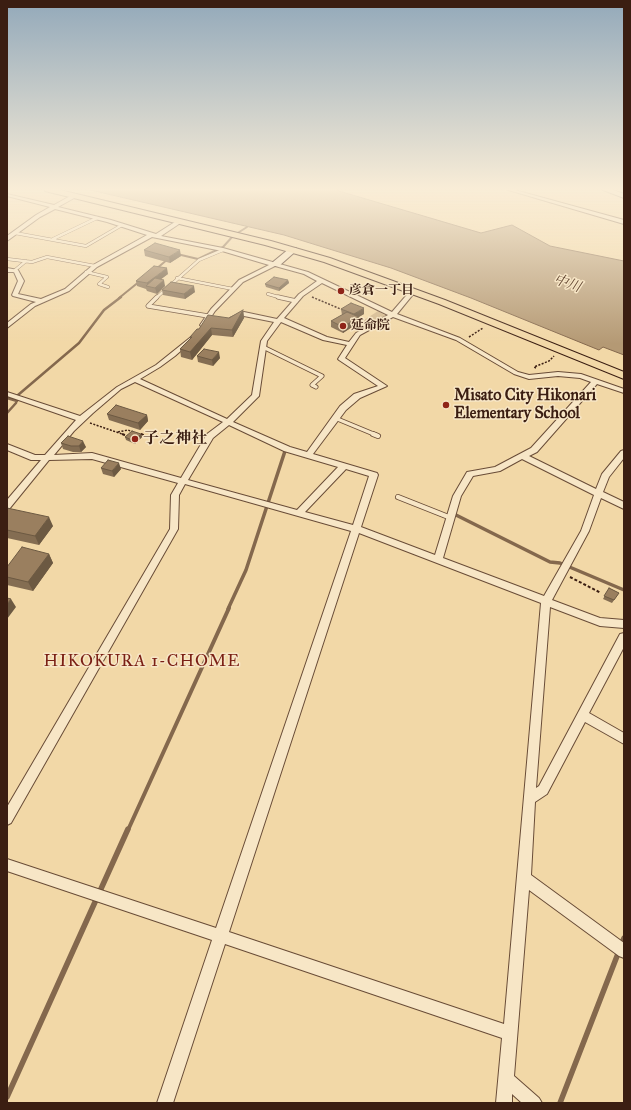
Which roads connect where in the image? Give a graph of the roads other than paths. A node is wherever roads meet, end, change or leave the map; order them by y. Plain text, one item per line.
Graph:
1 (57, 241) edge
2 (95, 241) edge
3 (145, 241) edge
4 (178, 241) edge
5 (256, 241) edge
6 (223, 250) junction
7 (293, 250) junction
8 (7, 259) edge
9 (26, 261) junction
10 (276, 264) junction
11 (95, 266) junction
12 (7, 270) edge
13 (14, 271) junction
14 (86, 272) junction
15 (177, 278) junction
16 (322, 280) junction
17 (108, 287) dead end
18 (233, 289) junction
19 (413, 291) junction
20 (268, 294) dead end
21 (41, 301) junction
22 (296, 301) junction
23 (392, 315) junction
24 (210, 317) junction
25 (226, 318) edge
26 (279, 320) junction
27 (7, 326) edge
28 (351, 344) junction
29 (262, 347) junction
30 (624, 376) edge
31 (134, 380) junction
32 (596, 381) junction
33 (316, 386) dead end
34 (624, 391) edge
35 (7, 394) edge
36 (336, 418) junction
37 (81, 420) junction
38 (227, 422) junction
39 (378, 436) dead end
40 (7, 447) edge
41 (624, 454) edge
42 (308, 456) junction
43 (522, 456) junction
44 (46, 458) junction
45 (344, 466) junction
46 (182, 482) junction
47 (598, 493) junction
48 (398, 497) dead end
49 (7, 506) edge
50 (624, 506) edge
51 (299, 513) junction
52 (451, 518) junction
53 (356, 528) junction
54 (438, 560) junction
55 (546, 602) junction
56 (624, 624) edge
57 (624, 637) edge
58 (583, 715) junction
59 (624, 739) edge
60 (529, 799) junction
61 (7, 819) edge
62 (7, 865) edge
63 (524, 878) junction
64 (220, 938) junction
65 (624, 951) edge
66 (510, 1033) junction
67 (506, 1079) junction
68 (165, 1103) edge
69 (504, 1103) edge
70 (534, 1103) edge

1 - 2 lane
3 - 11 street
4 - 6 street
5 - 7 main road
6 - 10 street
6 - 15 lane
7 - 10 street
7 - 19 main road
8 - 9 lane
9 - 11 lane
9 - 13 lane
10 - 16 street
10 - 18 street
11 - 14 street
12 - 13 street
13 - 21 street
14 - 17 lane
14 - 21 street
15 - 18 lane
15 - 24 lane
16 - 22 street
16 - 23 street
18 - 24 street
19 - 23 street
19 - 30 main road
20 - 22 lane
21 - 27 street
22 - 26 street
23 - 28 street
23 - 32 street
24 - 31 street
25 - 26 street
26 - 28 street
26 - 29 street
28 - 36 street
29 - 33 lane
29 - 38 street
31 - 37 street
31 - 38 street
32 - 34 street
32 - 43 street
35 - 37 street
36 - 39 lane
36 - 42 street
37 - 44 street
38 - 42 street
38 - 46 street
40 - 44 street
41 - 47 street
42 - 45 street
43 - 47 street
43 - 52 street
44 - 46 street
44 - 49 street
45 - 51 street
45 - 53 street
46 - 51 street
46 - 61 street
47 - 50 street
47 - 55 street
48 - 52 lane
51 - 53 street
52 - 54 street
53 - 54 street
53 - 64 street
54 - 55 street
55 - 56 street
55 - 60 street
57 - 58 street
58 - 59 street
58 - 60 street
60 - 63 street
62 - 64 street
63 - 65 street
63 - 66 street
64 - 66 street
64 - 68 street
66 - 67 street
67 - 69 street
67 - 70 street

